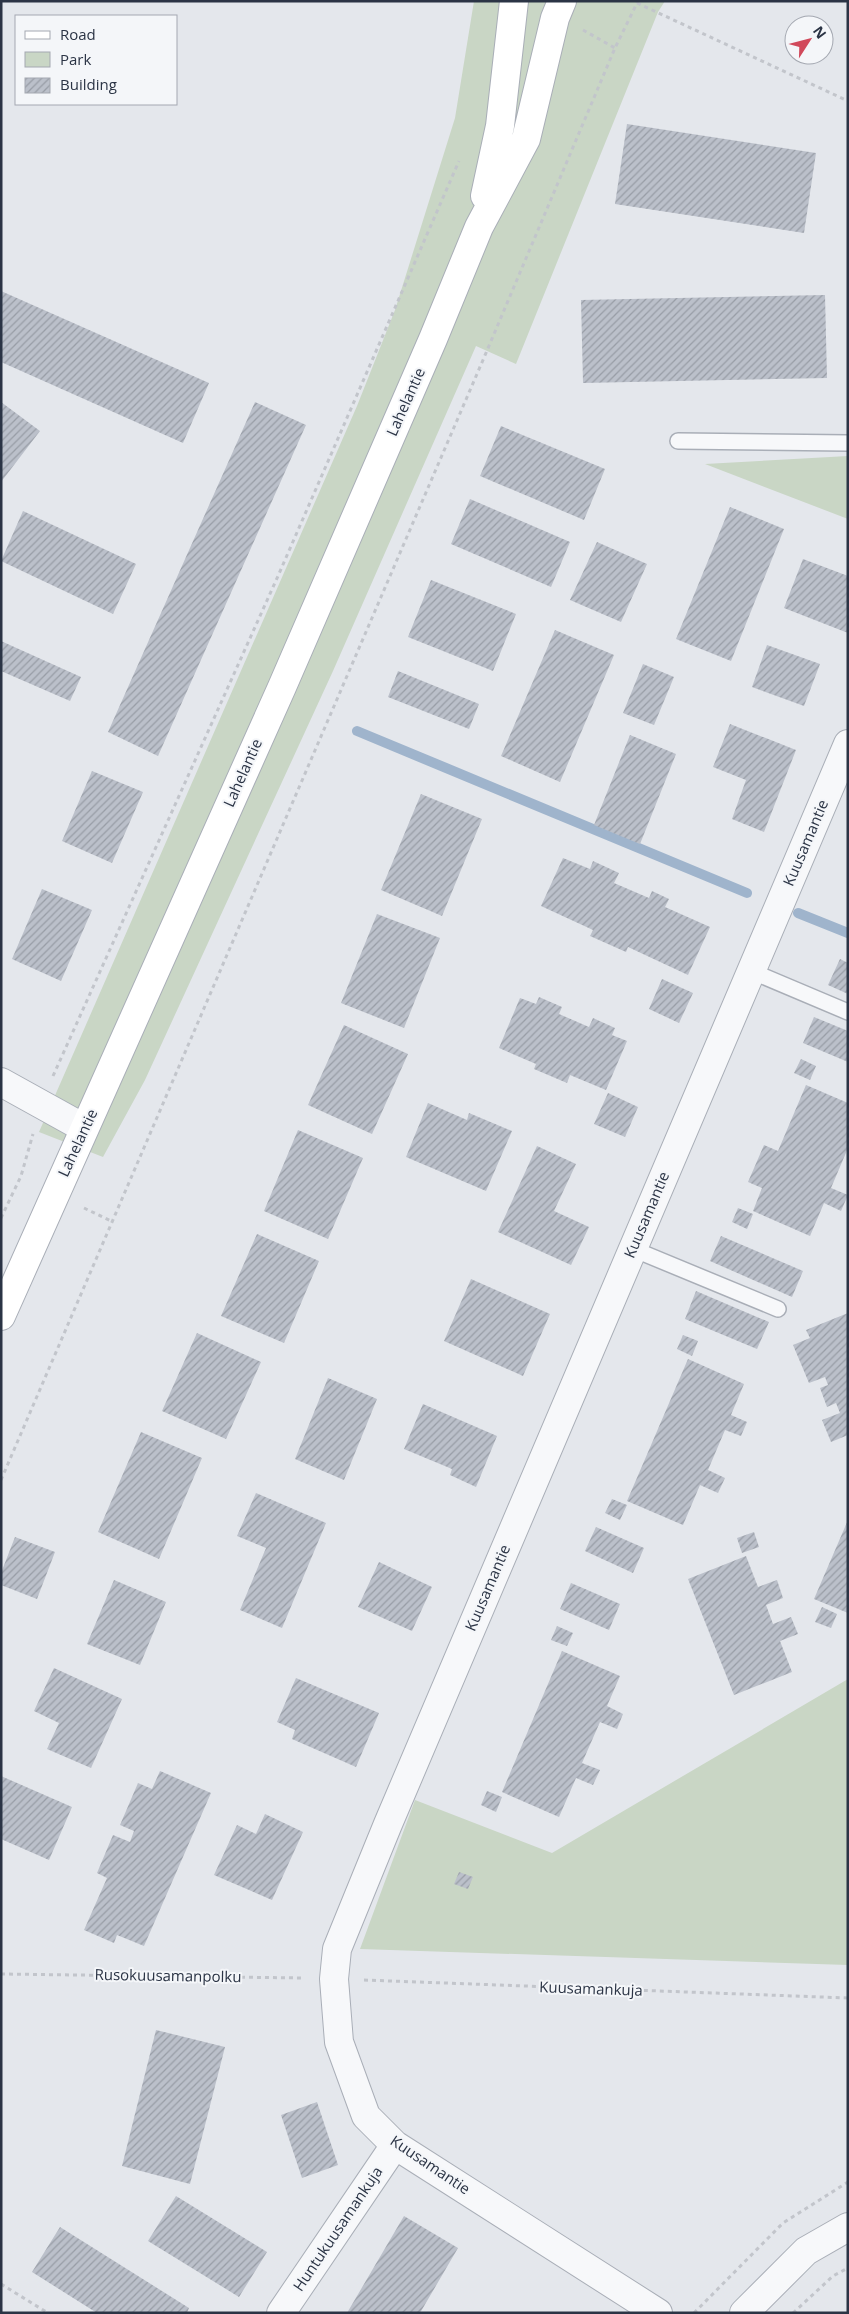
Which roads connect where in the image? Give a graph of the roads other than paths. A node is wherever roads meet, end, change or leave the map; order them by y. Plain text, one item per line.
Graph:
1 (514, 1) edge
2 (562, 1) edge
3 (479, 227) junction
4 (678, 440) dead end
5 (848, 443) edge
6 (848, 744) edge
7 (751, 971) junction
8 (848, 1012) edge
9 (1, 1082) edge
10 (84, 1128) junction
11 (633, 1249) junction
12 (778, 1309) dead end
13 (1, 1316) edge
14 (395, 2145) junction
15 (848, 2227) edge
16 (281, 2313) edge
17 (658, 2313) edge
18 (744, 2313) edge

1 - 3 main road, Lahelantie
2 - 3 main road, Lahelantie
3 - 10 main road, Lahelantie
4 - 5 lane
6 - 7 street, Kuusamantie
7 - 8 lane
7 - 11 street, Kuusamantie
9 - 10 street
10 - 13 main road, Lahelantie
11 - 12 lane
11 - 14 street, Kuusamantie
14 - 16 street, Huntukuusamankuja
14 - 17 street, Kuusamantie
15 - 18 street

